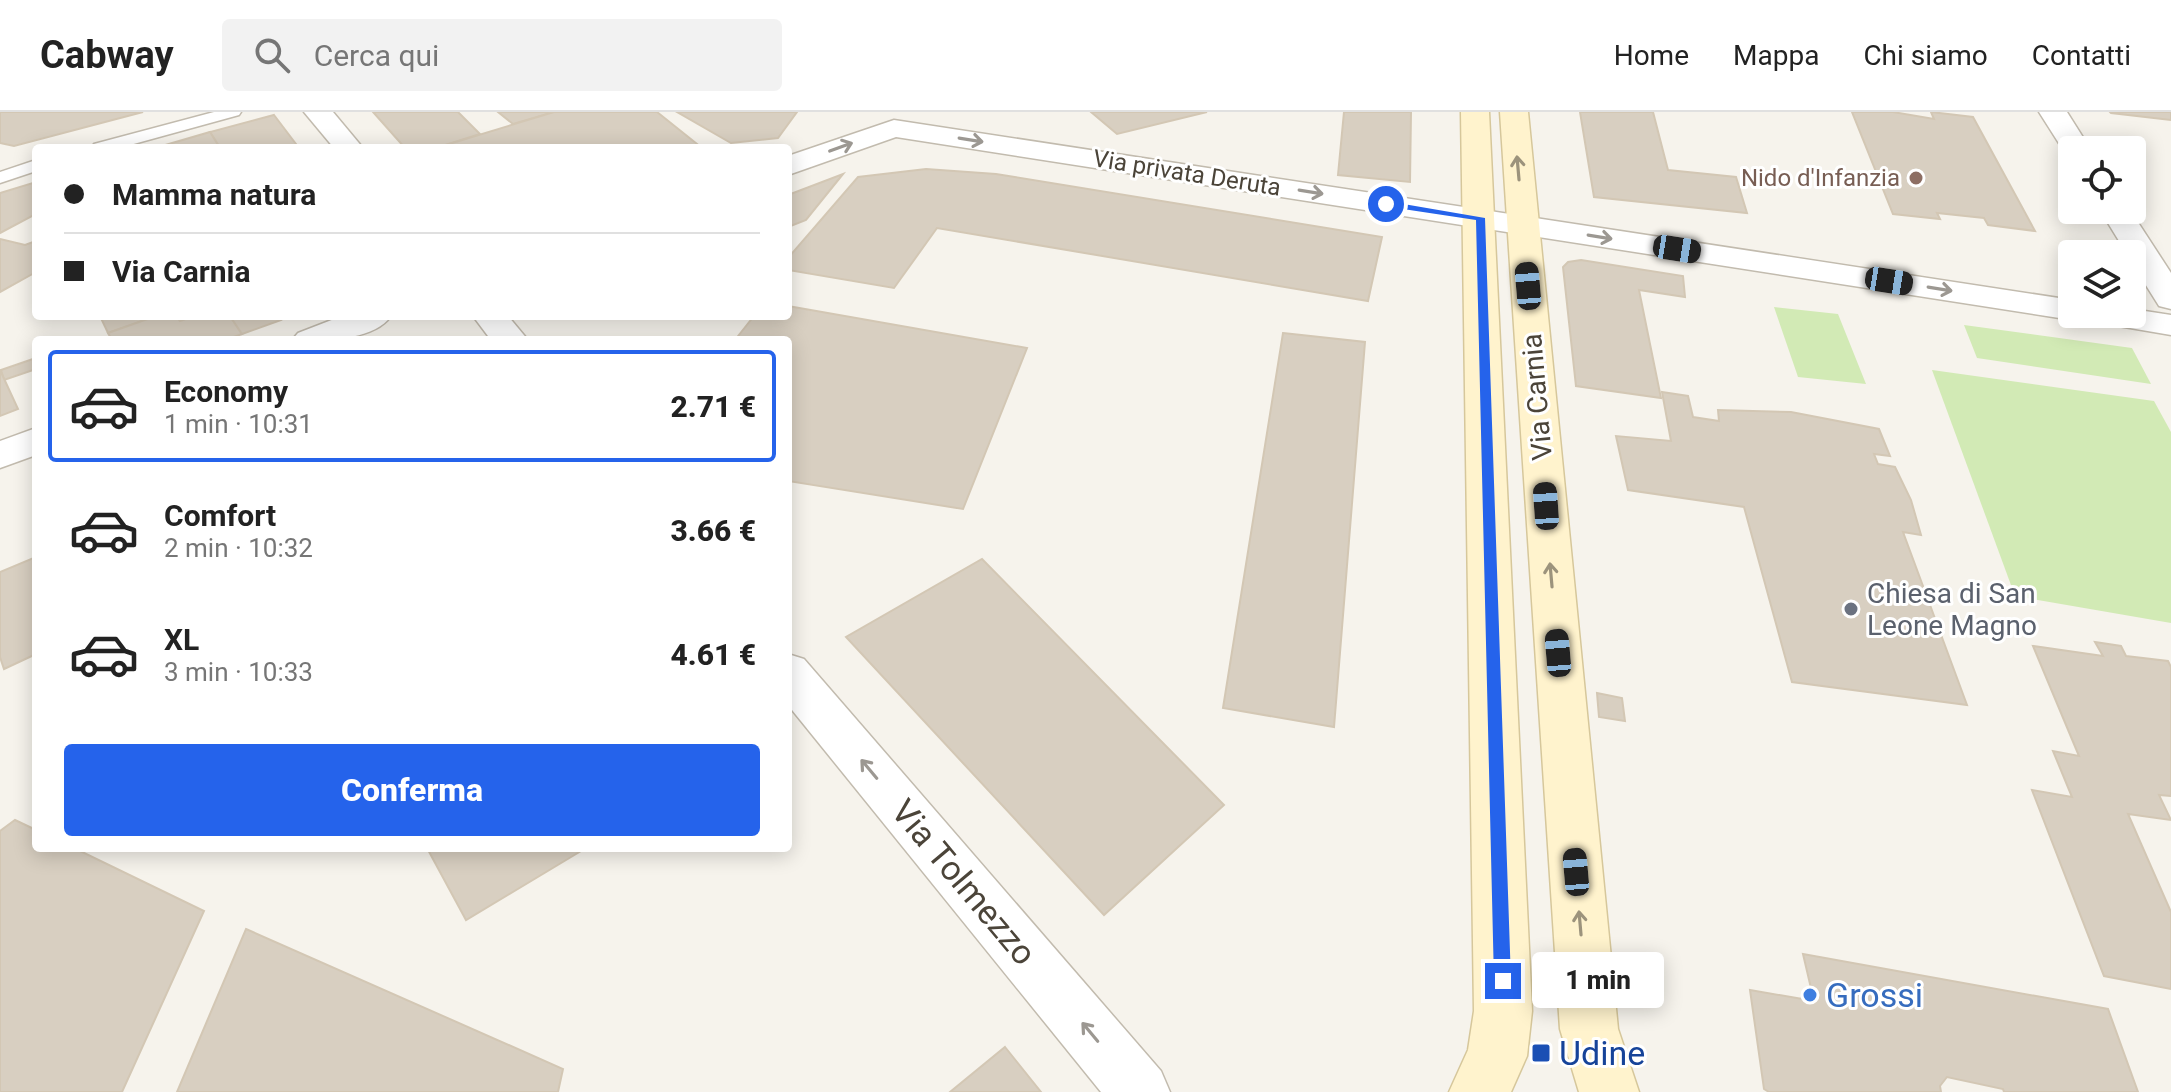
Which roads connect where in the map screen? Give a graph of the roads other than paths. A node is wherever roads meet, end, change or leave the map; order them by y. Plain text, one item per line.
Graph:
1 (233, 112) edge
2 (318, 112) edge
3 (1475, 112) edge
4 (1514, 112) edge
5 (2053, 112) edge
6 (890, 120) edge
7 (2068, 136) edge
8 (115, 144) edge
9 (346, 144) edge
10 (792, 164) edge
11 (32, 166) edge
12 (0, 178) edge
13 (1480, 218) junction
14 (2124, 224) edge
15 (1523, 225) junction
16 (2171, 299) edge
17 (2058, 308) edge
18 (363, 320) edge
19 (493, 320) edge
20 (2146, 321) edge
21 (2171, 325) edge
22 (321, 336) edge
23 (507, 336) edge
24 (32, 443) edge
25 (0, 455) edge
26 (792, 677) edge
27 (1140, 1092) edge
28 (1479, 1092) edge
29 (1609, 1092) edge

1 - 8 lane
2 - 9 street
3 - 13 street, Via Carnia
15 -> 4 street, Via Carnia
5 - 7 street
10 -> 6 street
6 -> 13 street, Via privata Deruta
11 - 12 lane
13 - 15 street
13 - 28 street, Via Carnia
14 - 16 street
15 -> 17 street
29 -> 15 street, Via Carnia
18 - 22 street
19 - 23 street
20 - 21 street
24 - 25 street
27 -> 26 street, Via Tolmezzo

